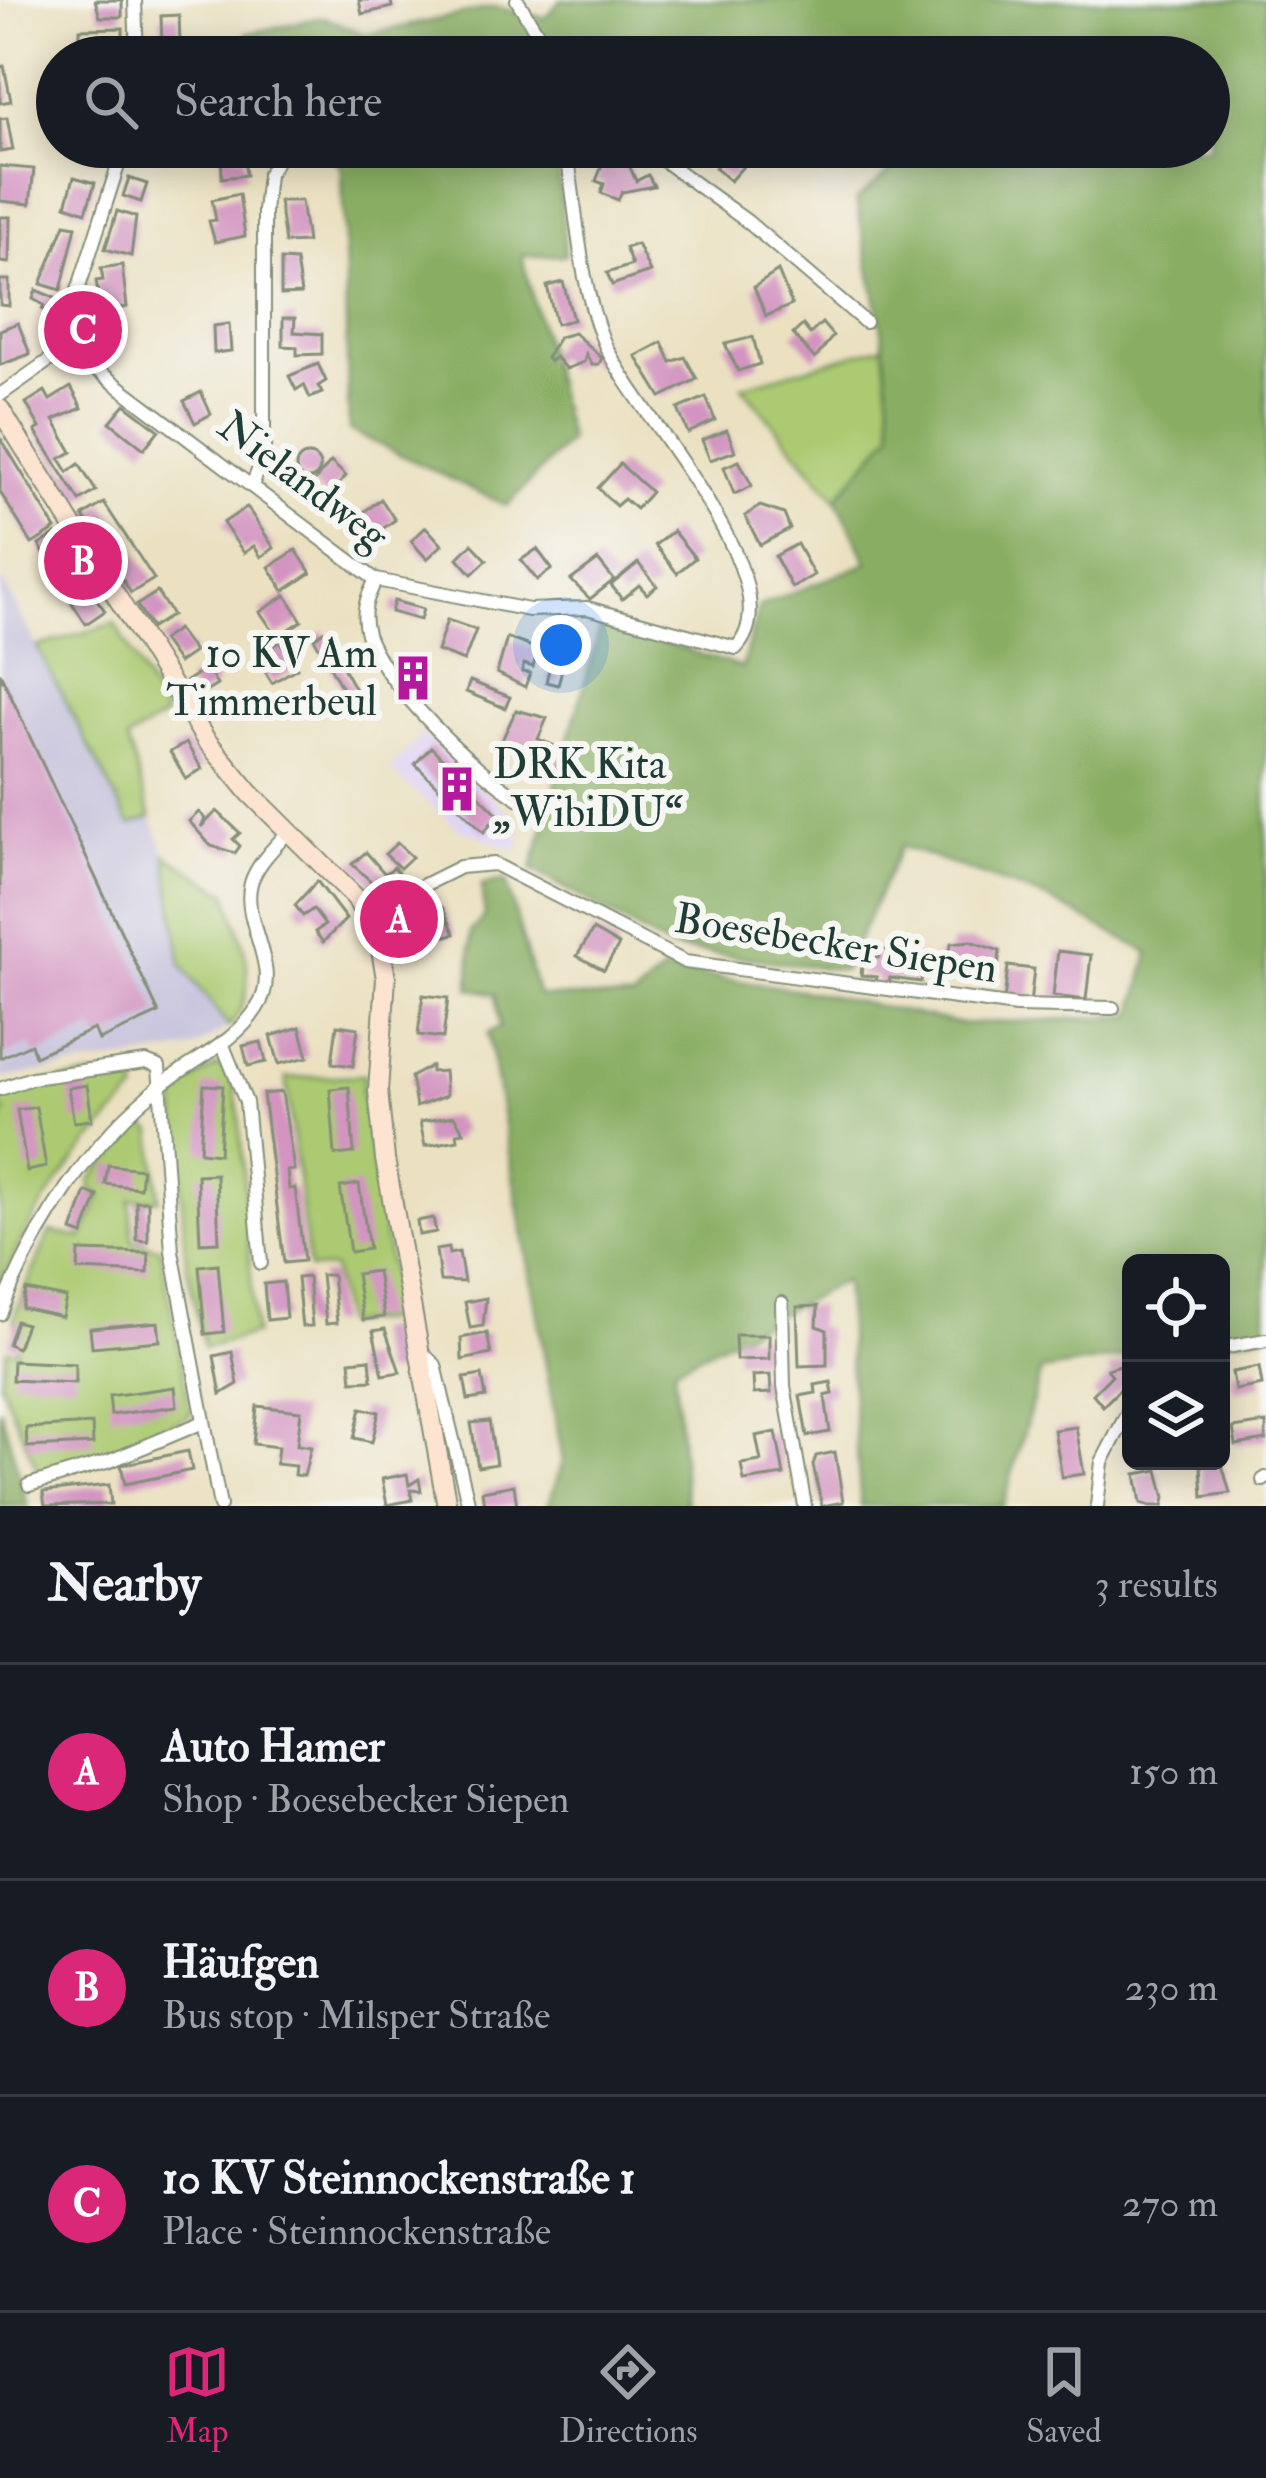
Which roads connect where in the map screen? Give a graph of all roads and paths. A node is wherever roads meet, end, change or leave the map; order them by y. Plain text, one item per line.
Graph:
1 (134, 0) edge
2 (517, 0) edge
3 (136, 36) edge
4 (539, 36) edge
5 (117, 168) edge
6 (272, 168) edge
7 (569, 168) edge
8 (674, 168) edge
9 (865, 322) dead end
10 (61, 343) junction
11 (0, 395) edge
12 (0, 409) edge
13 (253, 483) junction
14 (376, 580) junction
15 (520, 800) dead end
16 (290, 831) junction
17 (366, 914) junction
18 (1113, 1008) dead end
19 (222, 1043) junction
20 (161, 1085) junction
21 (0, 1089) edge
22 (261, 1263) dead end
23 (782, 1303) dead end
24 (0, 1313) edge
25 (1266, 1340) edge
26 (1230, 1346) edge
27 (419, 1351) junction
28 (201, 1423) junction
29 (1122, 1423) edge
30 (28, 1486) dead end
31 (220, 1506) edge
32 (447, 1506) edge
33 (469, 1506) edge
34 (805, 1506) edge
35 (1097, 1506) edge

1 - 3 street
2 - 4 street
5 - 10 street
6 - 13 street
7 - 14 street, Nielandweg
8 - 9 street
10 - 11 street
10 - 13 street, Nielandweg
12 - 16 street
13 - 14 street, Nielandweg
14 - 15 street
16 - 17 street
16 - 19 street
17 - 18 street, Boesebecker Siepen
17 - 27 street
19 - 20 street
19 - 22 street
20 - 21 street
20 - 24 street
20 - 28 street
23 - 34 street
25 - 26 street
27 - 32 street
27 - 33 street
28 - 30 street
28 - 31 street
29 - 35 street

